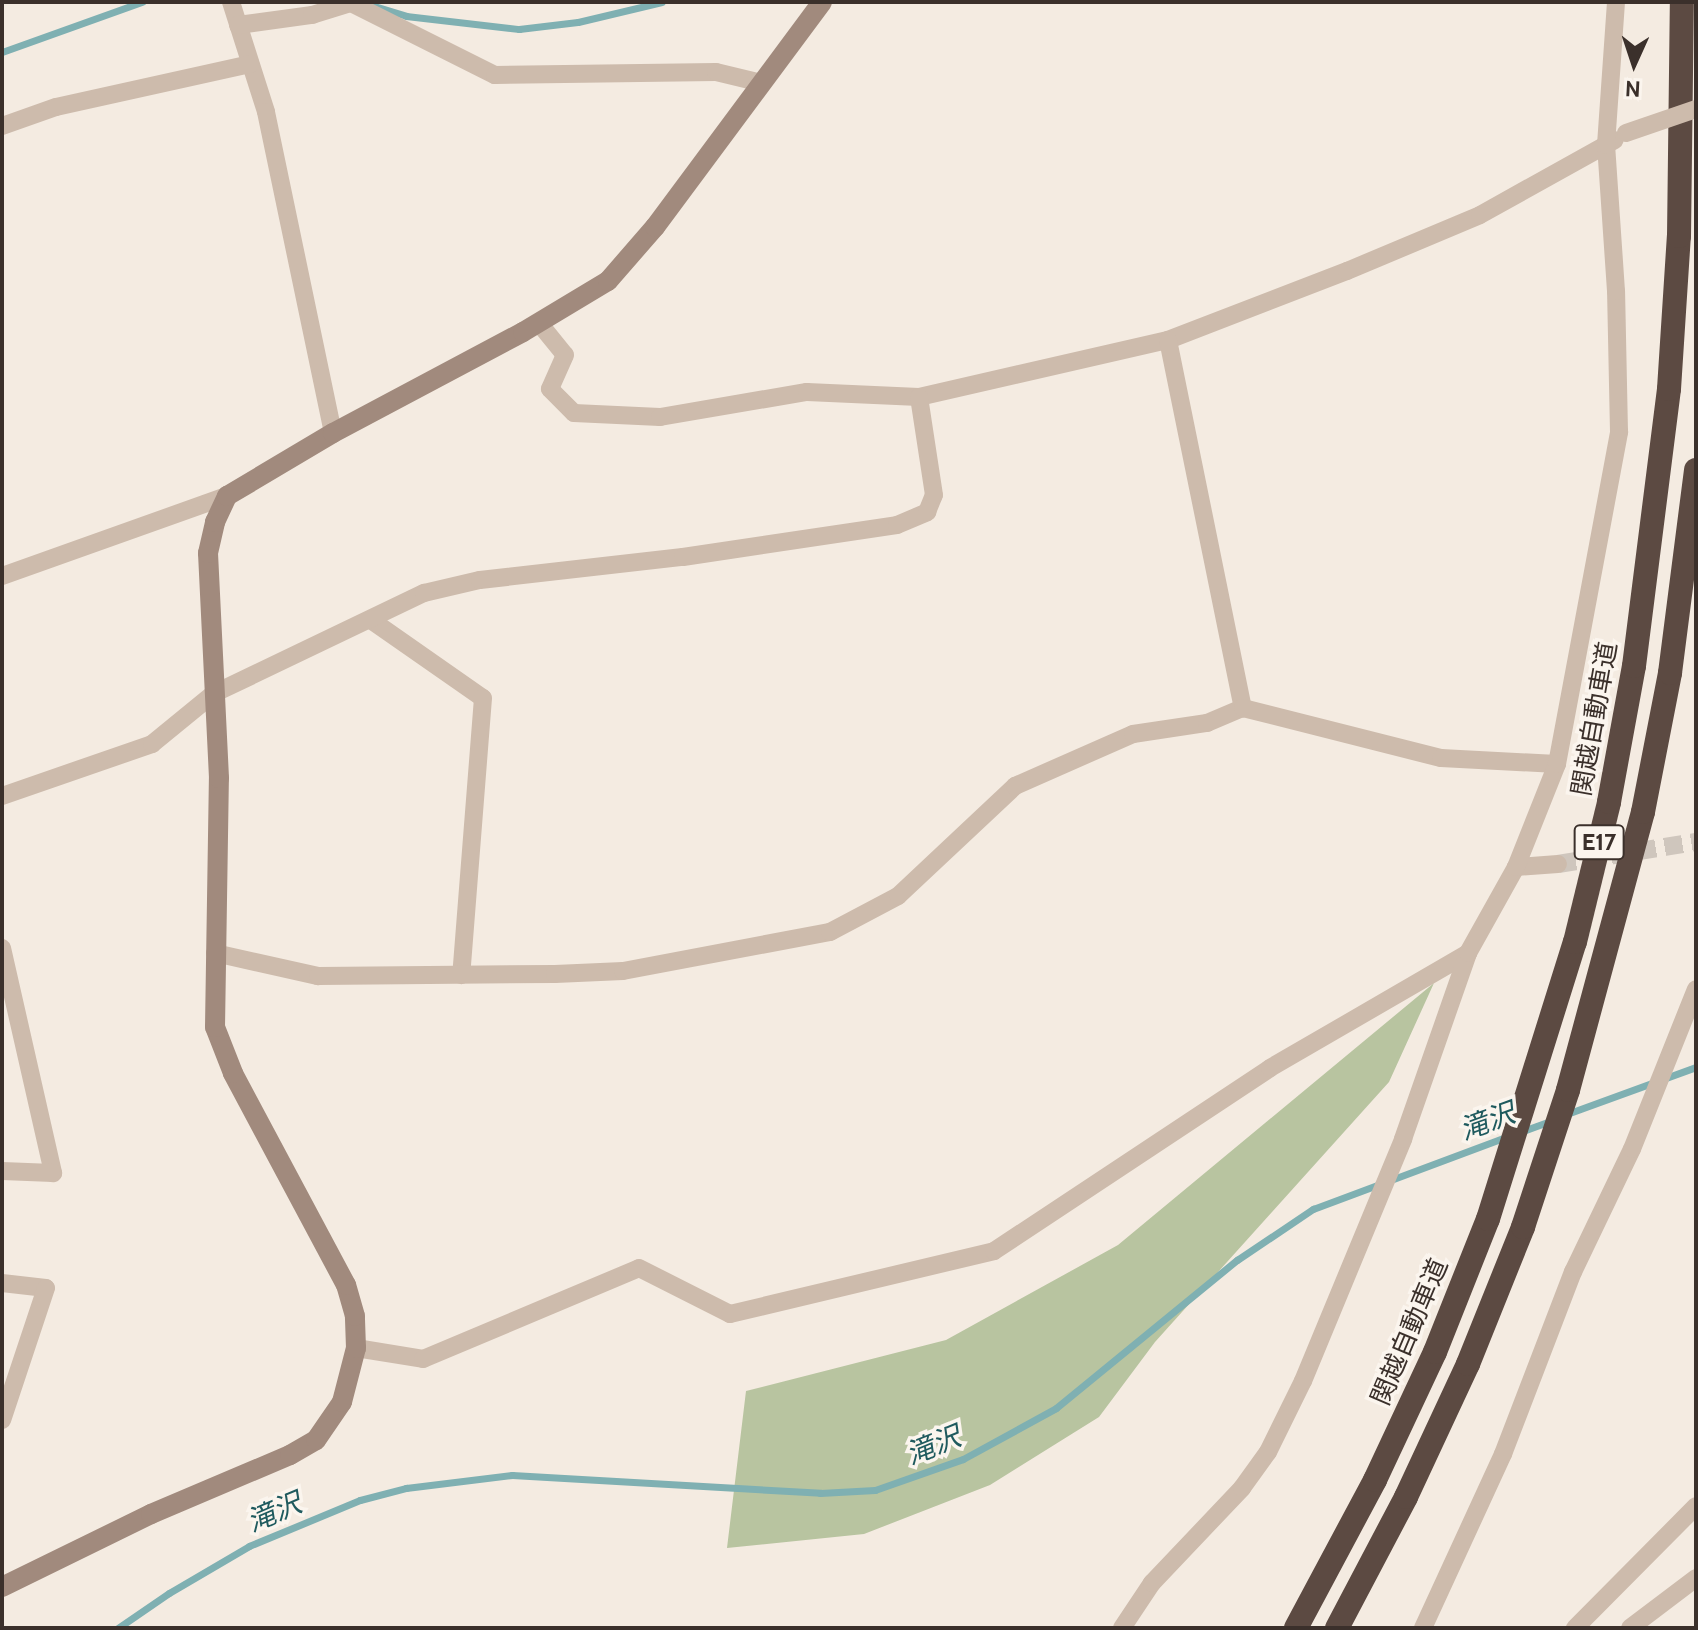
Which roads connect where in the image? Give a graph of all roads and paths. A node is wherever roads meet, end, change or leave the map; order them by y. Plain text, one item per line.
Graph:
1 (231, 2) edge
2 (353, 2) edge
3 (822, 2) edge
4 (1616, 2) edge
5 (1682, 2) edge
6 (238, 25) junction
7 (250, 64) junction
8 (762, 83) junction
9 (1696, 109) edge
10 (2, 126) edge
11 (1606, 145) junction
12 (539, 323) junction
13 (1168, 340) junction
14 (919, 397) junction
15 (333, 433) junction
16 (1696, 470) edge
17 (227, 496) junction
18 (2, 576) edge
19 (371, 620) junction
20 (213, 694) junction
21 (1243, 708) junction
22 (1557, 764) junction
23 (2, 796) edge
24 (1558, 864) tunnel mouth
25 (1516, 867) junction
26 (2, 948) edge
27 (215, 953) junction
28 (1468, 953) junction
29 (461, 975) junction
30 (1696, 989) edge
31 (2, 1171) edge
32 (2, 1283) edge
33 (356, 1348) junction
34 (2, 1420) edge
35 (1696, 1506) edge
36 (1696, 1578) edge
37 (2, 1587) edge
38 (1580, 1626) edge
39 (1122, 1628) edge
40 (1296, 1628) edge
41 (1337, 1628) edge
42 (1423, 1628) edge
43 (1630, 1628) edge

1 - 6 street
2 - 6 street
2 - 8 street
3 - 8 street
4 - 11 street
5 - 40 highway, 関越自動車道 / E17
6 - 7 street
7 - 10 street
7 - 15 street
8 - 12 street
9 - 11 street, bridge
11 - 13 street
11 - 22 street
12 - 14 street
12 - 15 street
13 - 14 street
13 - 21 street
14 - 19 street
15 - 17 street
16 - 41 highway, E17
17 - 18 street
17 - 20 street
19 - 20 street
19 - 29 street
20 - 23 street
20 - 27 street
21 - 22 street
21 - 29 street
22 - 25 street
24 - 25 street
25 - 28 street
26 - 31 street
27 - 29 street
27 - 33 street
28 - 33 street
28 - 39 street
30 - 42 street
32 - 34 street
33 - 37 street
35 - 38 street
36 - 43 street

